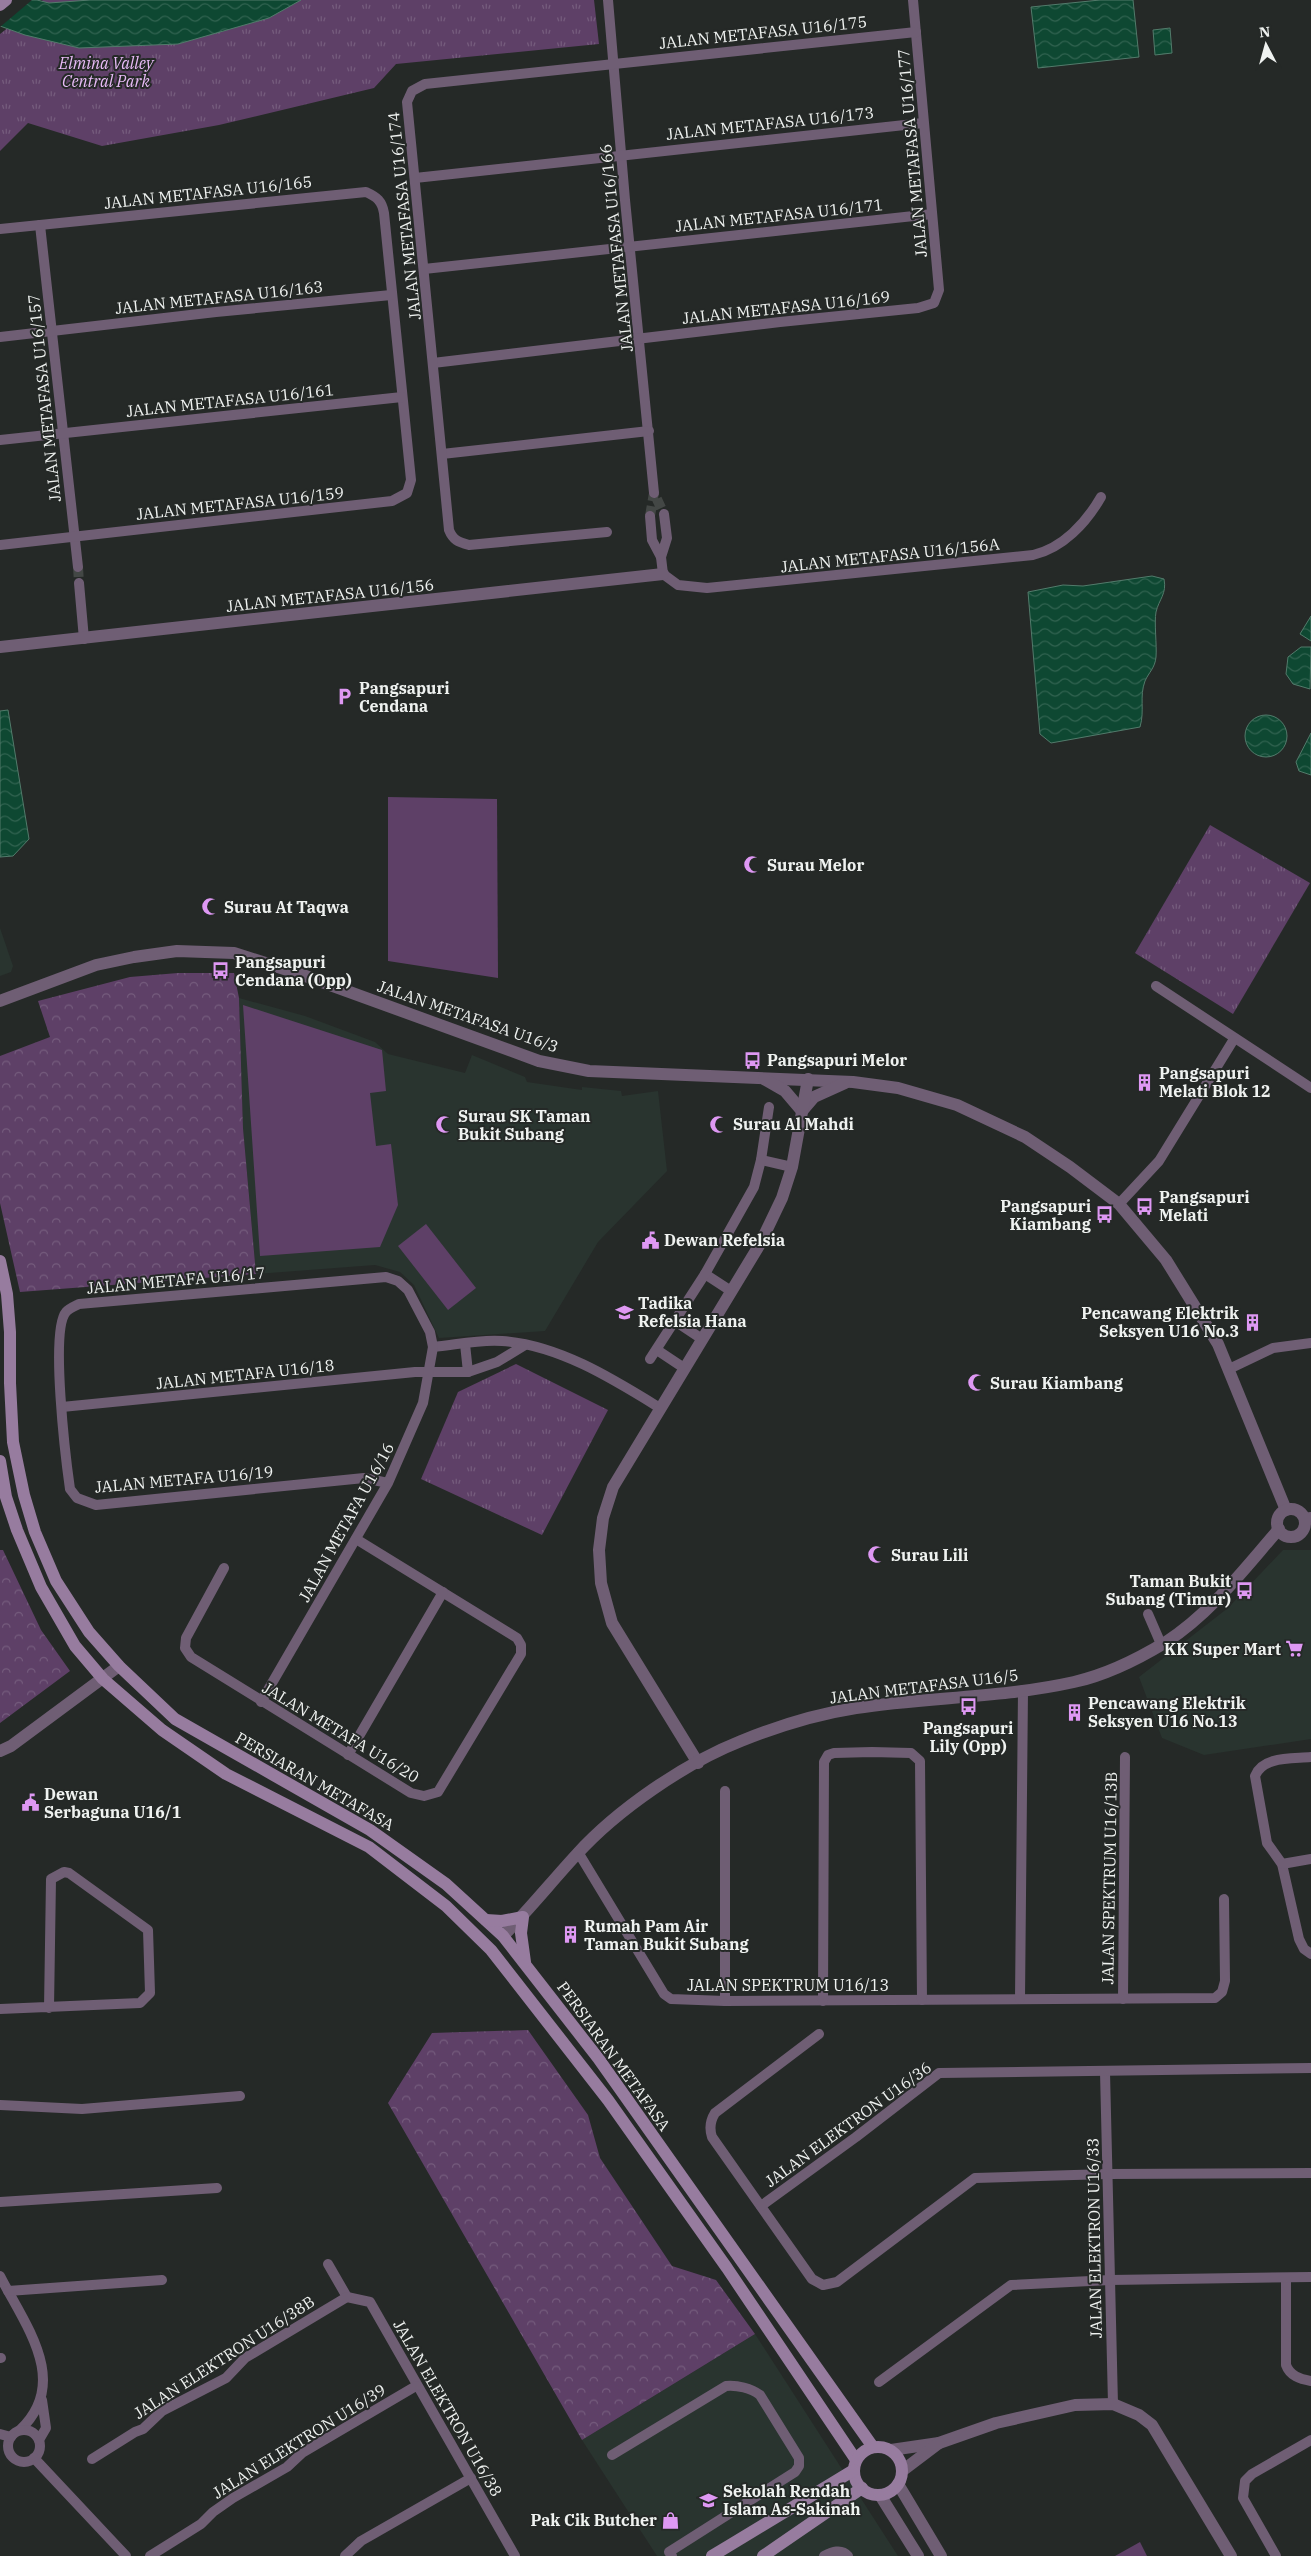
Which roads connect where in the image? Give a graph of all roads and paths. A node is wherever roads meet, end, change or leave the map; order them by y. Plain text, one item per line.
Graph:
1 (6, 0) edge
2 (608, 0) edge
3 (913, 0) edge
4 (0, 5) edge
5 (916, 32) junction
6 (614, 63) junction
7 (923, 123) junction
8 (621, 154) junction
9 (415, 178) junction
10 (932, 214) junction
11 (40, 225) junction
12 (0, 229) edge
13 (629, 246) junction
14 (424, 269) junction
15 (391, 295) junction
16 (934, 303) joint
17 (51, 331) junction
18 (0, 337) edge
19 (640, 338) junction
20 (433, 363) junction
21 (402, 397) junction
22 (649, 431) junction
23 (62, 433) junction
24 (0, 440) edge
25 (442, 454) junction
26 (654, 493) dead end
27 (1100, 497) dead end
28 (664, 514) tunnel mouth
29 (650, 516) tunnel mouth
30 (606, 532) dead end
31 (75, 538) junction
32 (0, 545) edge
33 (661, 557) junction
34 (78, 567) tunnel mouth
35 (663, 574) junction
36 (79, 583) tunnel mouth
37 (84, 639) junction
38 (0, 647) edge
39 (1156, 986) dead end
40 (0, 1001) edge
41 (1234, 1039) junction
42 (761, 1078) junction
43 (808, 1079) junction
44 (847, 1082) junction
45 (1311, 1088) edge
46 (768, 1108) dead end
47 (802, 1111) junction
48 (762, 1160) junction
49 (792, 1167) junction
50 (1119, 1204) junction
51 (0, 1261) edge
52 (705, 1274) junction
53 (386, 1277) joint
54 (731, 1291) junction
55 (675, 1321) junction
56 (702, 1339) junction
57 (1311, 1343) edge
58 (465, 1344) junction
59 (525, 1345) junction
60 (433, 1346) junction
61 (657, 1350) junction
62 (650, 1359) dead end
63 (684, 1368) junction
64 (1229, 1370) junction
65 (430, 1372) junction
66 (468, 1372) junction
67 (62, 1406) junction
68 (660, 1408) junction
69 (0, 1461) edge
70 (388, 1483) junction
71 (1286, 1510) junction
72 (1308, 1517) edge
73 (1278, 1529) junction
74 (356, 1538) junction
75 (224, 1568) dead end
76 (443, 1592) junction
77 (1148, 1614) dead end
78 (1161, 1644) junction
79 (119, 1666) junction
80 (103, 1679) junction
81 (1023, 1690) junction
82 (261, 1702) junction
83 (0, 1751) edge
84 (348, 1755) junction
85 (1126, 1757) dead end
86 (1311, 1757) edge
87 (698, 1763) junction
88 (725, 1791) dead end
89 (578, 1852) junction
90 (1311, 1860) edge
91 (1282, 1864) junction
92 (1224, 1899) dead end
93 (523, 1917) junction
94 (486, 1920) junction
95 (503, 1936) junction
96 (1311, 1954) edge
97 (525, 1962) junction
98 (505, 1968) junction
99 (1020, 1999) junction
100 (1123, 1999) junction
101 (922, 2000) junction
102 (725, 2001) junction
103 (823, 2001) junction
104 (49, 2008) junction
105 (0, 2009) edge
106 (819, 2034) dead end
107 (1311, 2068) edge
108 (1105, 2072) junction
109 (240, 2096) dead end
110 (0, 2105) edge
111 (1311, 2173) edge
112 (1107, 2174) junction
113 (217, 2188) dead end
114 (0, 2202) edge
115 (761, 2206) junction
116 (328, 2264) dead end
117 (0, 2276) edge
118 (1286, 2278) junction
119 (1311, 2278) edge
120 (162, 2280) dead end
121 (1110, 2280) junction
122 (8, 2290) junction
123 (347, 2297) junction
124 (1311, 2381) edge
125 (879, 2382) dead end
126 (416, 2386) junction
127 (42, 2400) junction
128 (1113, 2404) junction
129 (20, 2430) junction
130 (0, 2434) edge
131 (11, 2436) junction
132 (39, 2440) junction
133 (1311, 2440) edge
134 (939, 2444) junction
135 (873, 2447) junction
136 (891, 2450) junction
137 (612, 2455) dead end
138 (34, 2458) junction
139 (92, 2459) dead end
140 (855, 2465) junction
141 (902, 2471) junction
142 (471, 2478) junction
143 (898, 2484) junction
144 (862, 2488) junction
145 (880, 2495) junction
146 (514, 2553) edge
147 (671, 2554) edge
148 (844, 2554) edge
149 (126, 2556) edge
150 (150, 2556) edge
151 (345, 2556) edge
152 (712, 2556) edge
153 (762, 2556) edge
154 (824, 2556) edge
155 (918, 2556) edge
156 (941, 2556) edge
157 (1231, 2556) edge
158 (1276, 2556) edge

1 - 4 main road
2 - 6 street, JALAN METAFASA U16/166
3 - 5 street, JALAN METAFASA U16/177
5 - 6 street, JALAN METAFASA U16/175
5 - 7 street, JALAN METAFASA U16/177
6 - 8 street, JALAN METAFASA U16/166
6 - 9 street, JALAN METAFASA U16/174
7 - 8 street, JALAN METAFASA U16/173
7 - 10 street, JALAN METAFASA U16/177
8 - 9 street, JALAN METAFASA U16/173
8 - 13 street, JALAN METAFASA U16/166
9 - 14 street, JALAN METAFASA U16/174
10 - 13 street, JALAN METAFASA U16/171
10 - 16 street, JALAN METAFASA U16/177
11 - 12 street, JALAN METAFASA U16/165
11 - 15 street, JALAN METAFASA U16/165
11 - 17 street, JALAN METAFASA U16/157
13 - 14 street, JALAN METAFASA U16/171
13 - 19 street, JALAN METAFASA U16/166
14 - 20 street, JALAN METAFASA U16/174
15 - 17 street, JALAN METAFASA U16/163
15 - 21 street
16 - 19 street, JALAN METAFASA U16/169
17 - 18 street, JALAN METAFASA U16/163
17 - 23 street, JALAN METAFASA U16/157
19 - 20 street, JALAN METAFASA U16/169
19 - 22 street, JALAN METAFASA U16/166
20 - 25 street, JALAN METAFASA U16/174
21 - 23 street, JALAN METAFASA U16/161
21 - 31 street, JALAN METAFASA U16/159
22 - 25 street
22 - 26 street, JALAN METAFASA U16/166
23 - 24 street, JALAN METAFASA U16/161
23 - 31 street, JALAN METAFASA U16/157
25 - 30 street, JALAN METAFASA U16/174
27 - 35 street, JALAN METAFASA U16/156A
28 - 33 street
29 - 33 street
31 - 32 street, JALAN METAFASA U16/159
31 - 34 street, JALAN METAFASA U16/157
33 - 35 street
35 - 37 street, JALAN METAFASA U16/156
36 - 37 street
37 - 38 street, JALAN METAFASA U16/156
39 - 41 street
40 - 42 street, JALAN METAFASA U16/3
41 - 45 street
41 - 50 street
42 - 43 street, JALAN METAFASA U16/3
42 - 47 street
43 - 44 street, JALAN METAFASA U16/3
43 - 47 street
44 - 47 street
44 - 50 street, JALAN METAFASA U16/3
46 - 48 street
47 - 49 street
48 - 49 street
48 - 52 street
49 - 54 street
50 - 64 street, JALAN METAFASA U16/3
51 - 79 main road, PERSIARAN METAFASA
52 - 54 street
52 - 55 street
53 - 60 street, JALAN METAFA U16/16
53 - 67 street, JALAN METAFA U16/17
54 - 56 street
55 - 56 street
55 - 61 street
56 - 63 street
57 - 64 street
58 - 59 street
58 - 60 street
58 - 66 street
59 - 66 street, JALAN METAFA U16/18
59 - 68 street
60 - 65 street, JALAN METAFA U16/16
61 - 62 street
61 - 63 street
63 - 68 street
64 - 71 street, JALAN METAFASA U16/3
65 - 66 street, JALAN METAFA U16/18
65 - 67 street, JALAN METAFA U16/18
65 - 70 street, JALAN METAFA U16/16
67 - 70 street, JALAN METAFA U16/19
68 - 87 street
69 - 80 main road, PERSIARAN METAFASA
70 - 74 street, JALAN METAFA U16/16
71 - 72 street
71 - 73 street
72 - 73 street
73 - 78 street, JALAN METAFASA U16/5
74 - 76 street, JALAN METAFA U16/20
74 - 82 street, JALAN METAFA U16/16
75 - 82 street, JALAN METAFA U16/20
76 - 84 street
76 - 84 street, JALAN METAFA U16/20
77 - 78 street
78 - 81 street, JALAN METAFASA U16/5
79 - 80 street
79 - 94 main road, PERSIARAN METAFASA
80 - 83 street
80 - 98 main road, PERSIARAN METAFASA
81 - 87 street, JALAN METAFASA U16/5
81 - 99 street
82 - 84 street, JALAN METAFA U16/20
85 - 100 street, JALAN SPEKTRUM U16/13B
86 - 91 street
87 - 89 street, JALAN METAFASA U16/5
88 - 102 street
89 - 93 street, JALAN METAFASA U16/5
89 - 102 street, JALAN SPEKTRUM U16/13
90 - 91 street
91 - 96 street
92 - 100 street, JALAN SPEKTRUM U16/13
93 - 94 main road
93 - 95 street, JALAN METAFASA U16/5
93 - 97 main road
94 - 95 main road, PERSIARAN METAFASA
95 - 97 main road, PERSIARAN METAFASA
95 - 98 main road
97 - 135 main road, PERSIARAN METAFASA
98 - 140 main road, PERSIARAN METAFASA
99 - 100 street, JALAN SPEKTRUM U16/13
99 - 101 street, JALAN SPEKTRUM U16/13
101 - 103 street, JALAN SPEKTRUM U16/13
101 - 103 street
102 - 103 street, JALAN SPEKTRUM U16/13
104 - 104 street
104 - 105 street
106 - 115 street, JALAN ELEKTRON U16/36
107 - 108 street, JALAN ELEKTRON U16/36
108 - 112 street, JALAN ELEKTRON U16/33
108 - 115 street, JALAN ELEKTRON U16/36
109 - 110 street
111 - 112 street
112 - 115 street, JALAN ELEKTRON U16/36
112 - 121 street, JALAN ELEKTRON U16/33
113 - 114 street
116 - 123 street
117 - 122 street
118 - 119 street
118 - 121 street
118 - 124 street
120 - 122 street
121 - 125 street
121 - 128 street, JALAN ELEKTRON U16/33
122 - 127 street
123 - 126 street, JALAN ELEKTRON U16/38
123 - 139 street, JALAN ELEKTRON U16/38B
126 - 142 street, JALAN ELEKTRON U16/38
126 - 150 street, JALAN ELEKTRON U16/39
127 - 129 street
127 - 132 street
128 - 134 street
128 - 157 street
129 - 131 street
129 - 132 street
130 - 131 street
131 - 138 street
132 - 138 street
133 - 158 street
134 - 136 street
134 - 141 street
135 - 136 main road
135 - 140 main road
136 - 141 main road
137 - 147 street
138 - 149 street
140 - 144 main road
140 - 152 main road
141 - 143 main road
142 - 146 street, JALAN ELEKTRON U16/38
142 - 151 street
143 - 145 main road
143 - 156 street
144 - 145 main road
144 - 153 main road
145 - 155 street
148 - 154 street

